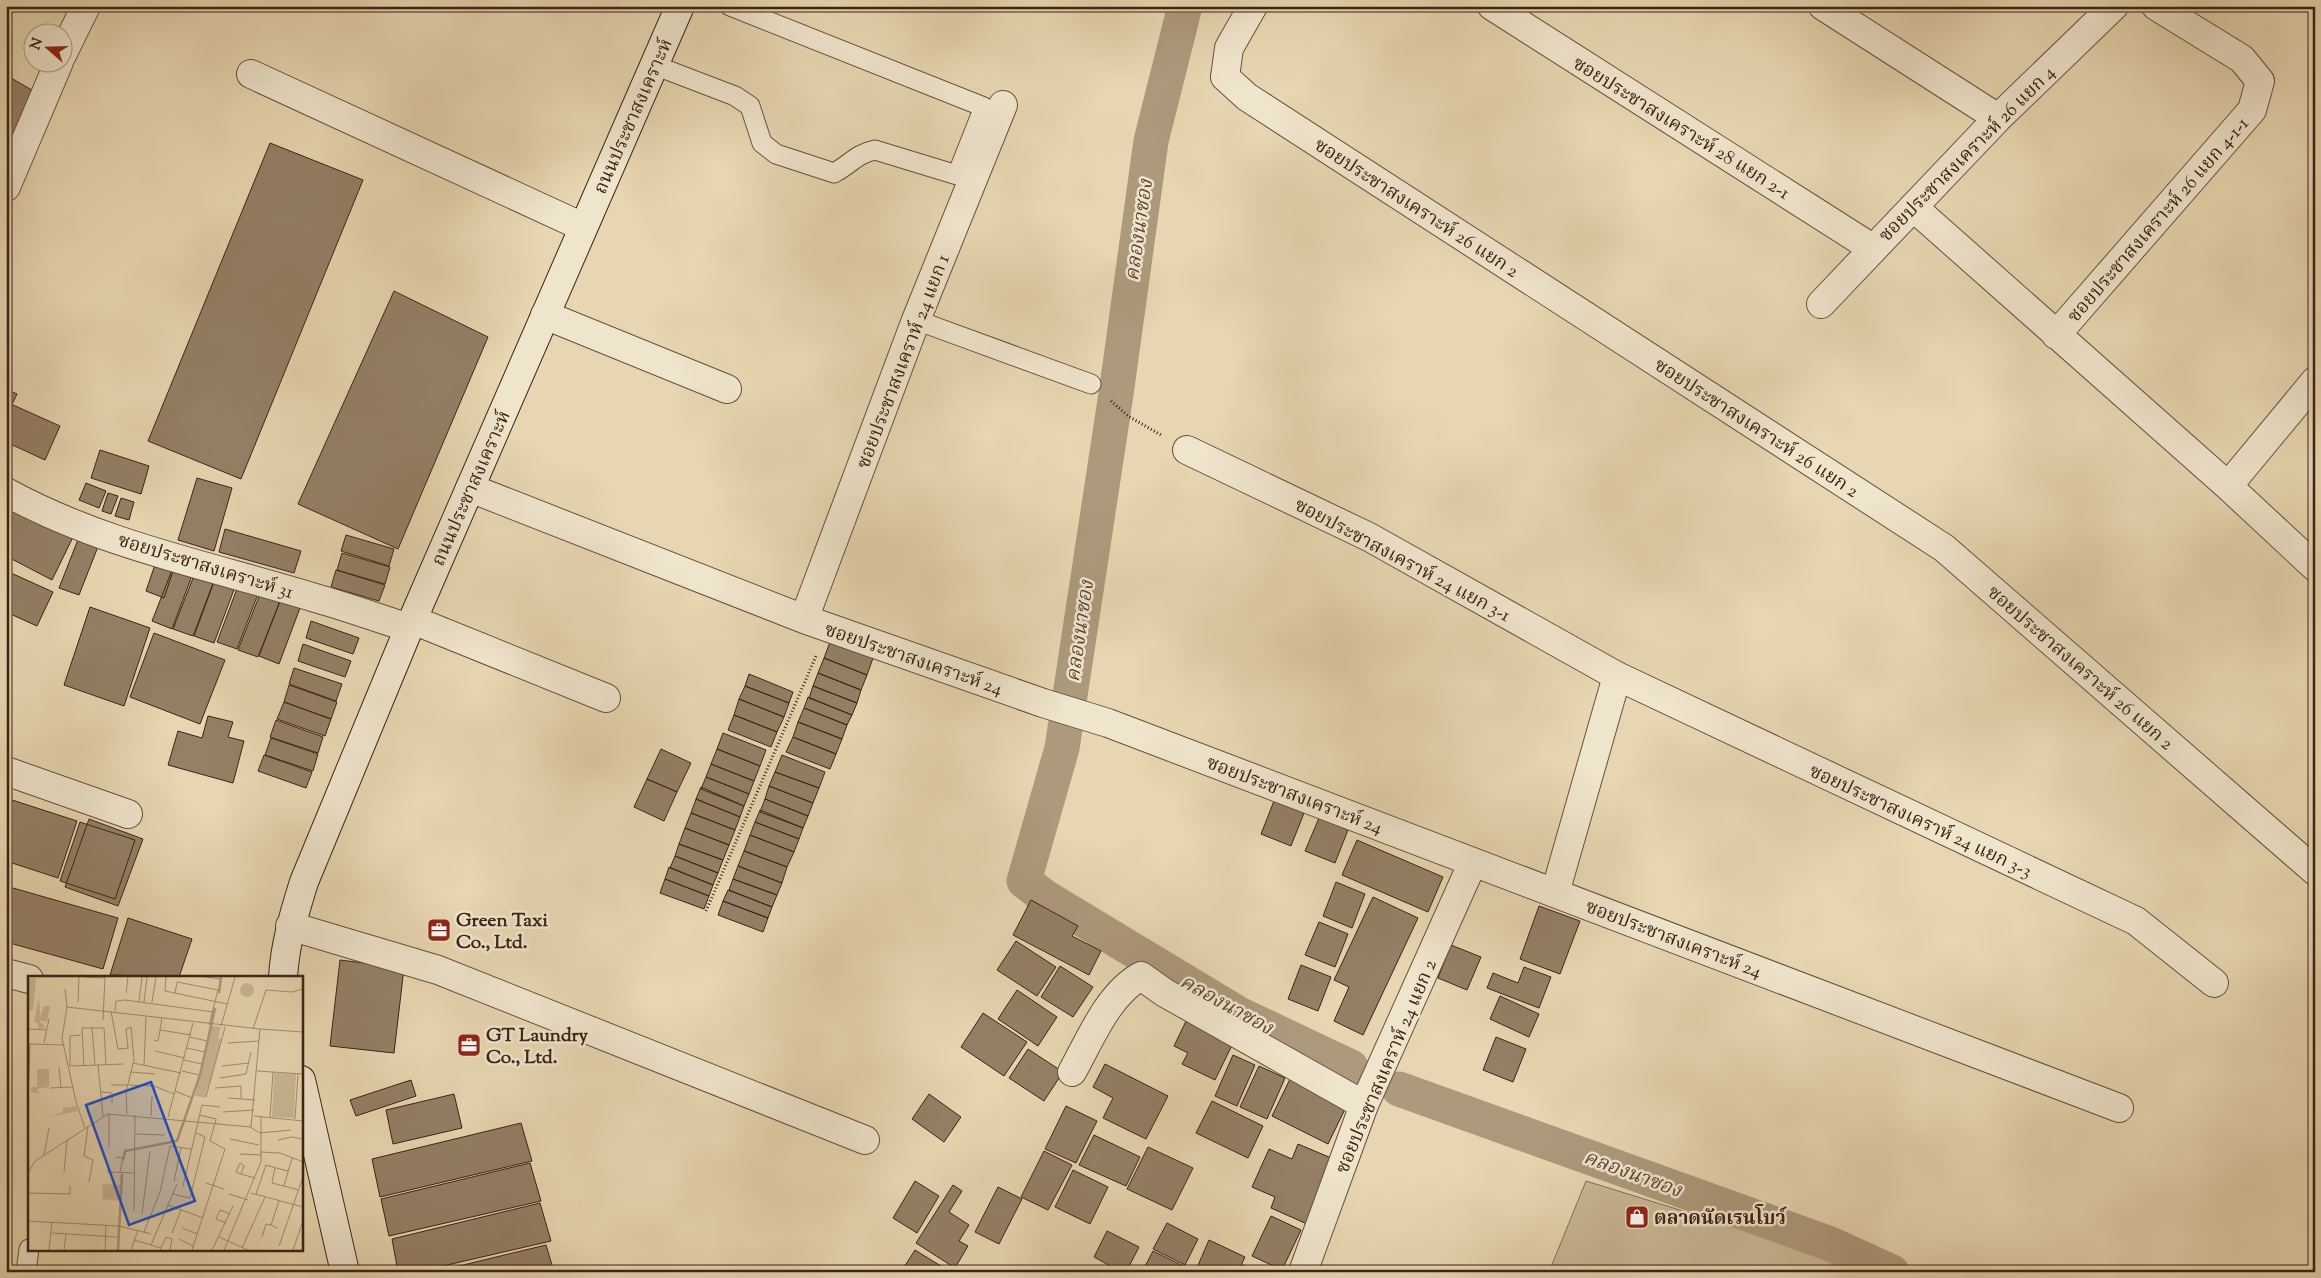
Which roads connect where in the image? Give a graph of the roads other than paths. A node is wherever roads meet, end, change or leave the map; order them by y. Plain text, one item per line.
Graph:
1 (86, 6) edge
2 (680, 6) edge
3 (730, 6) edge
4 (1254, 6) edge
5 (1492, 6) edge
6 (1823, 6) edge
7 (2114, 6) edge
8 (2156, 6) edge
9 (72, 35) edge
10 (654, 65) junction
11 (56, 72) edge
12 (251, 74) dead end
13 (1003, 105) dead end
14 (1998, 118) junction
15 (6, 187) edge
16 (1913, 207) junction
17 (583, 227) junction
18 (1872, 248) junction
19 (1821, 304) dead end
20 (545, 315) junction
21 (916, 320) junction
22 (2056, 335) junction
23 (2315, 381) edge
24 (1091, 384) dead end
25 (727, 389) dead end
26 (1187, 450) road end
27 (2228, 486) junction
28 (470, 488) junction
29 (6, 492) edge
30 (2315, 567) edge
31 (411, 624) junction
32 (816, 624) junction
33 (1617, 676) junction
34 (606, 698) dead end
35 (6, 771) edge
36 (128, 814) dead end
37 (1473, 862) junction
38 (2315, 871) edge
39 (1555, 893) junction
40 (290, 926) junction
41 (6, 973) edge
42 (283, 976) edge
43 (28, 979) edge
44 (2214, 983) dead end
45 (1072, 1072) dead end
46 (302, 1084) edge
47 (1364, 1105) junction
48 (2118, 1108) dead end
49 (865, 1140) dead end
50 (29, 1250) edge
51 (26, 1272) edge
52 (345, 1272) edge
53 (1302, 1272) edge

1 - 9 street
2 - 10 street, ถนนประชาสงเคราะห์
3 - 10 lane
4 - 38 street, ซอยประชาสงเคราะห์ 26 แยก 2
5 - 18 street, ซอยประชาสงเคราะห์ 28 แยก 2-1
6 - 14 street
7 - 14 street, ซอยประชาสงเคราะห์ 26 แยก 4
8 - 22 street, ซอยประชาสงเคราะห์ 26 แยก 4-1-1
10 - 17 street, ถนนประชาสงเคราะห์
11 - 15 street
12 - 17 street
13 - 21 street, ซอยประชาสงเคราห์ 24 แยก 1
14 - 16 street, ซอยประชาสงเคราะห์ 26 แยก 4
16 - 18 street, ซอยประชาสงเคราะห์ 26 แยก 4
16 - 22 street
17 - 20 street, ถนนประชาสงเคราะห์
18 - 19 street, ซอยประชาสงเคราะห์ 26 แยก 4
20 - 25 street
20 - 28 street, ถนนประชาสงเคราะห์
21 - 24 lane
21 - 32 street, ซอยประชาสงเคราห์ 24 แยก 1
22 - 27 street
23 - 27 street
26 - 33 street, ซอยประชาสงเคราห์ 24 แยก 3-1
27 - 30 street
28 - 31 street, ถนนประชาสงเคราะห์
28 - 32 street, ซอยประชาสงเคราะห์ 24
29 - 31 street, ซอยประชาสงเคราะห์ 31
31 - 34 street, ซอยประชาสงเคราะห์ 31
31 - 40 street, ถนนประชาสงเคราะห์
32 - 37 street, ซอยประชาสงเคราะห์ 24
33 - 39 street
33 - 44 street, ซอยประชาสงเคราห์ 24 แยก 3-3
35 - 36 street
37 - 39 street, ซอยประชาสงเคราะห์ 24
37 - 47 street, ซอยประชาสงเคราห์ 24 แยก 2
39 - 48 street, ซอยประชาสงเคราะห์ 24
40 - 42 street, ถนนประชาสงเคราะห์
40 - 49 street
41 - 43 street
45 - 47 street
46 - 52 street
47 - 53 street, ซอยประชาสงเคราห์ 24 แยก 2
50 - 51 lane

